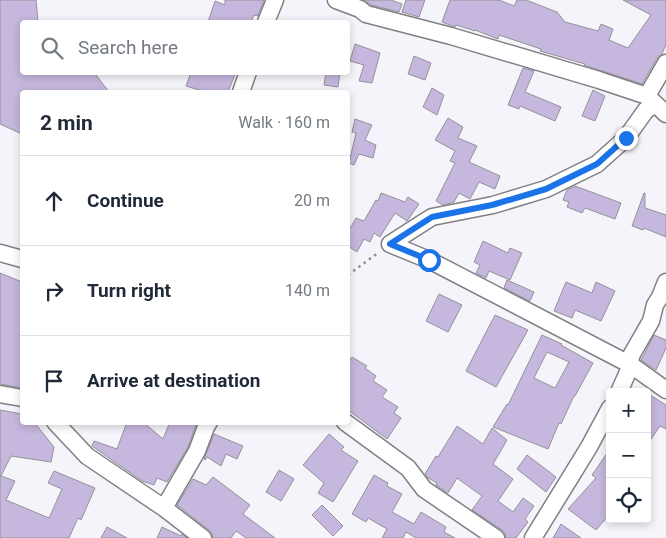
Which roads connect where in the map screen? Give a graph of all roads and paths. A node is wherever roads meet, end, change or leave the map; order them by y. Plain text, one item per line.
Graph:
1 (275, 0) edge
2 (336, 0) edge
3 (362, 5) edge
4 (267, 20) edge
5 (666, 63) edge
6 (247, 75) edge
7 (242, 90) edge
8 (656, 104) edge
9 (390, 244) junction
10 (0, 252) edge
11 (20, 258) edge
12 (350, 274) edge
13 (666, 282) edge
14 (631, 365) junction
15 (621, 388) edge
16 (666, 390) edge
17 (0, 394) edge
18 (20, 398) edge
19 (606, 415) edge
20 (57, 425) edge
21 (207, 425) edge
22 (349, 425) edge
23 (164, 508) junction
24 (203, 538) edge
25 (496, 538) edge
26 (533, 538) edge

1 - 4 street
2 - 3 street
3 - 8 street
5 - 8 street
6 - 7 street
8 - 9 street
9 - 12 path
9 - 14 street
10 - 11 street
13 - 14 street
14 - 15 street
14 - 16 street
17 - 18 street
19 - 26 street
20 - 23 street
21 - 23 street
22 - 25 street
23 - 24 street

